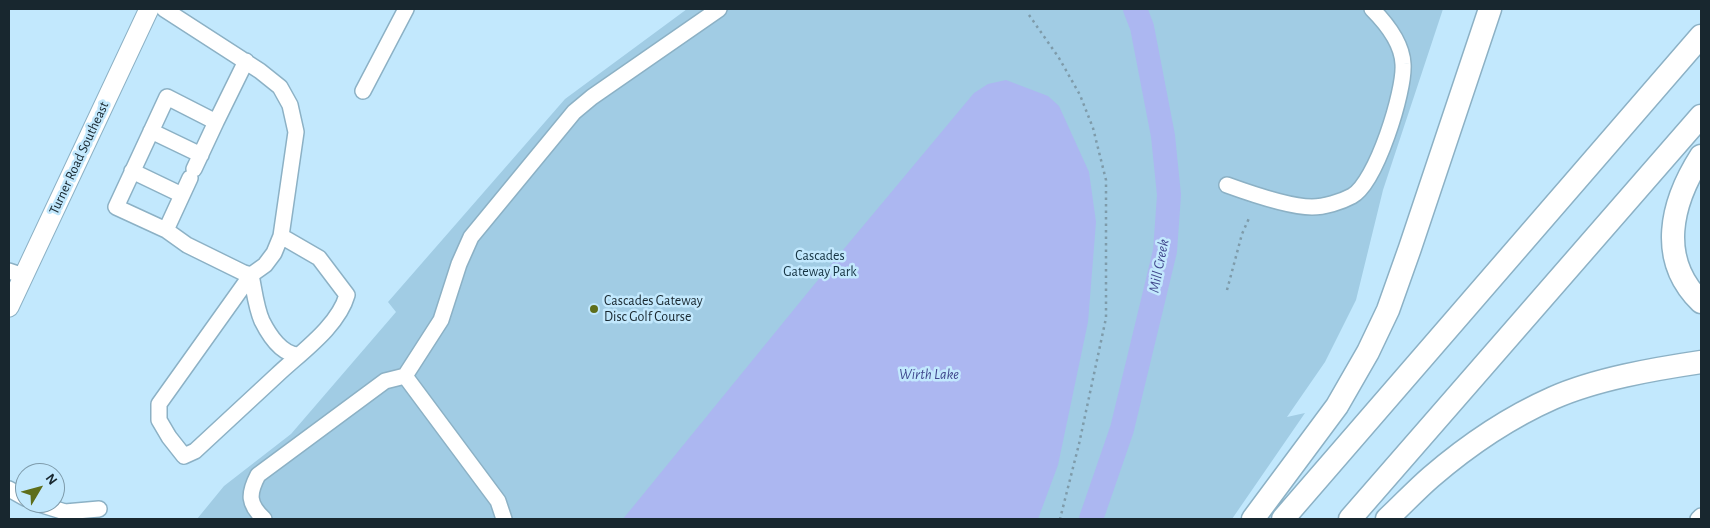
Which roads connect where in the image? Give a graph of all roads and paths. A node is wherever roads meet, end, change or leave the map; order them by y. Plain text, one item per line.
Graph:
1 (149, 9) edge
2 (164, 9) edge
3 (406, 9) edge
4 (719, 9) edge
5 (1372, 9) edge
6 (1490, 9) edge
7 (1029, 15) dead end
8 (1701, 36) edge
9 (246, 61) junction
10 (363, 91) dead end
11 (1701, 116) edge
12 (216, 122) junction
13 (151, 131) junction
14 (200, 155) junction
15 (1701, 156) edge
16 (132, 172) junction
17 (1227, 185) dead end
18 (182, 195) junction
19 (1250, 216) dead end
20 (166, 230) junction
21 (281, 236) junction
22 (16, 273) edge
23 (251, 275) junction
24 (1227, 290) dead end
25 (1701, 302) edge
26 (9, 308) edge
27 (299, 355) junction
28 (1701, 362) edge
29 (404, 376) junction
30 (100, 509) dead end
31 (65, 512) edge
32 (1701, 516) edge
33 (264, 519) edge
34 (504, 519) edge
35 (1060, 519) edge
36 (1253, 519) edge
37 (1283, 519) edge
38 (1350, 519) edge
39 (1387, 519) edge
40 (1698, 519) edge

1 - 22 main road, Turner Road Southeast
2 - 9 street
3 - 10 street
4 - 29 street
5 - 17 street
6 - 36 highway
7 - 35 path
8 - 37 highway
9 - 12 street
9 - 21 street
11 - 38 highway
12 - 13 street
12 - 14 street
13 - 14 street
13 - 16 street
14 - 18 street
15 - 25 highway
16 - 18 street
16 - 20 street
18 - 20 street
19 - 24 path
20 - 23 street
21 - 23 street
21 - 27 street
22 - 26 main road, Turner Road Southeast
23 - 27 street
23 - 27 street
28 - 39 highway
29 - 33 street
29 - 34 street
30 - 31 street
32 - 40 street

